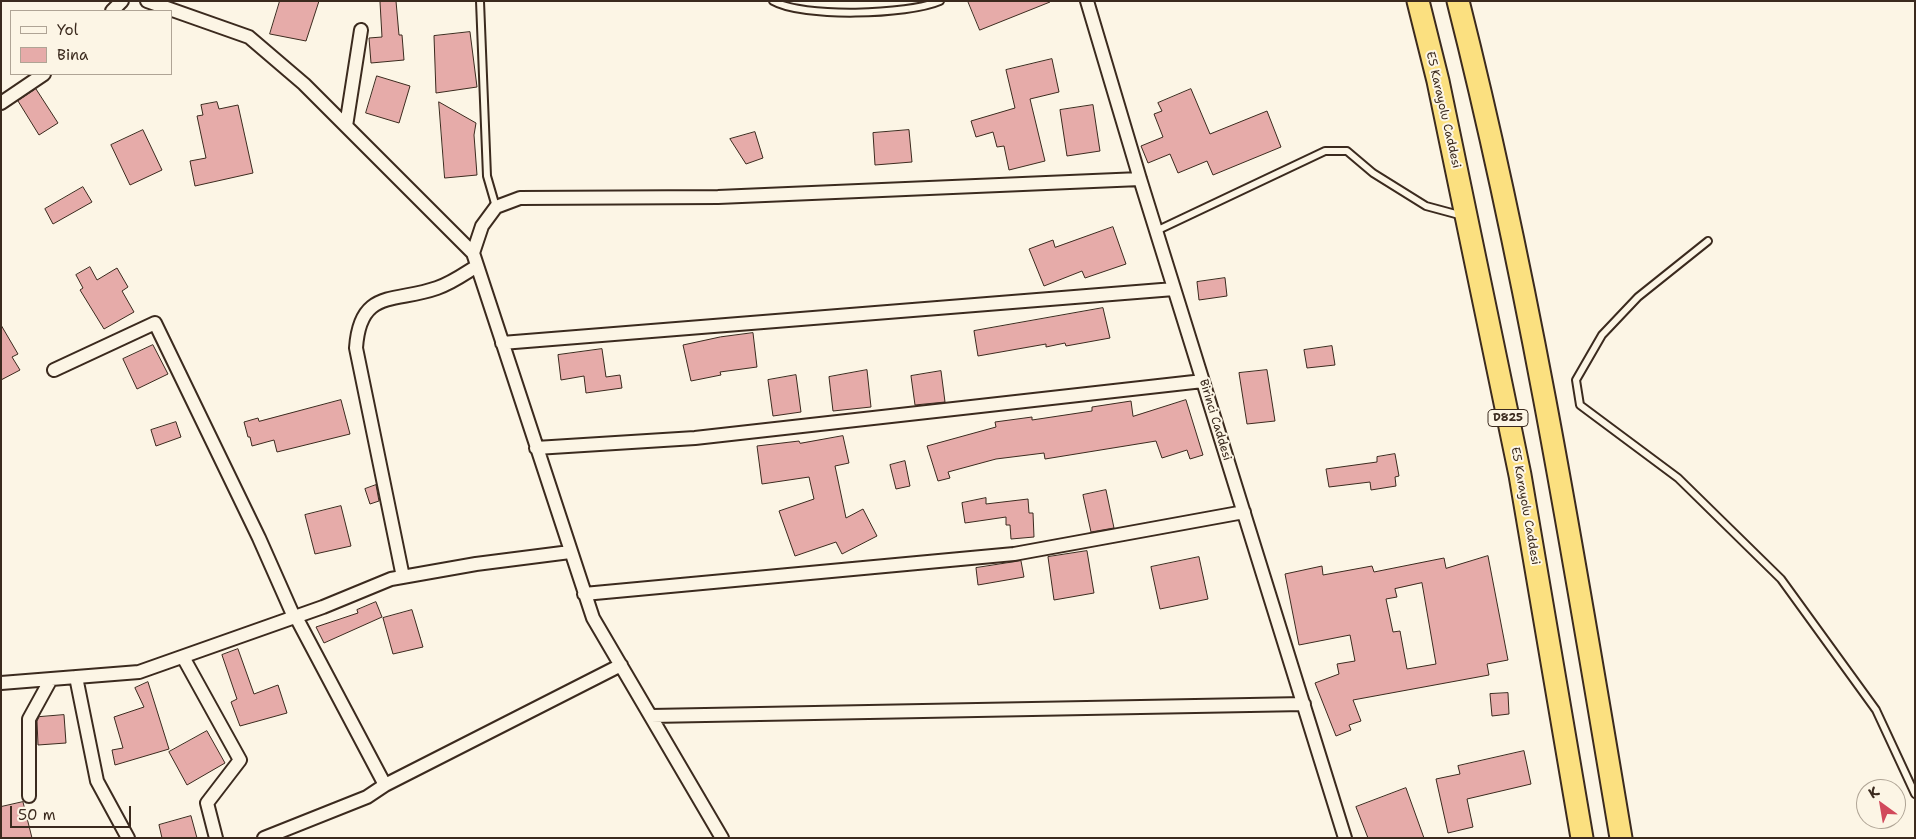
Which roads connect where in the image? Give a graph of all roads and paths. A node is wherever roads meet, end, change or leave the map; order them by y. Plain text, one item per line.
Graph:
1 (122, 1) edge
2 (147, 1) edge
3 (480, 1) edge
4 (773, 1) edge
5 (940, 1) edge
6 (1087, 1) edge
7 (1418, 1) edge
8 (1458, 1) edge
9 (113, 10) edge
10 (361, 30) dead end
11 (43, 75) edge
12 (1, 103) edge
13 (346, 126) junction
14 (1140, 178) junction
15 (496, 207) junction
16 (1466, 217) junction
17 (1156, 231) junction
18 (1708, 242) dead end
19 (473, 253) junction
20 (478, 266) junction
21 (1174, 289) junction
22 (502, 343) junction
23 (54, 370) dead end
24 (1203, 381) junction
25 (536, 448) junction
26 (1244, 512) junction
27 (570, 552) junction
28 (403, 577) junction
29 (584, 594) junction
30 (295, 617) junction
31 (183, 657) junction
32 (620, 665) junction
33 (76, 677) junction
34 (51, 679) junction
35 (1, 683) edge
36 (1304, 704) junction
37 (651, 716) junction
38 (386, 786) junction
39 (1915, 794) edge
40 (29, 796) dead end
41 (128, 838) edge
42 (216, 838) edge
43 (264, 838) edge
44 (722, 838) edge
45 (1345, 838) edge
46 (1582, 838) edge
47 (1621, 838) edge

1 - 9 street
2 - 13 street
3 - 15 lane
4 - 5 lane
6 - 14 street, Birinci Caddesi
7 - 16 highway, E5 Karayolu Caddesi / D825
8 - 47 highway, D825
10 - 13 street
11 - 12 street
13 - 19 street
14 - 15 street
14 - 17 street, Birinci Caddesi
15 - 19 street
16 - 17 lane
16 - 46 highway, E5 Karayolu Caddesi / D825
17 - 21 street, Birinci Caddesi
18 - 39 lane
19 - 20 street
20 - 22 street
20 - 28 street
21 - 22 street
21 - 24 street, Birinci Caddesi
22 - 25 street
23 - 30 street
24 - 25 street
24 - 26 street, Birinci Caddesi
25 - 27 street
26 - 29 street
26 - 36 street, Birinci Caddesi
27 - 28 street
27 - 29 street
28 - 30 street
29 - 32 street
30 - 31 street
30 - 38 street
31 - 33 street
31 - 42 street
32 - 37 street
32 - 38 street
33 - 34 street
33 - 41 street
34 - 35 street
34 - 40 street
36 - 37 street
36 - 45 street, Birinci Caddesi
37 - 44 street
38 - 43 street

